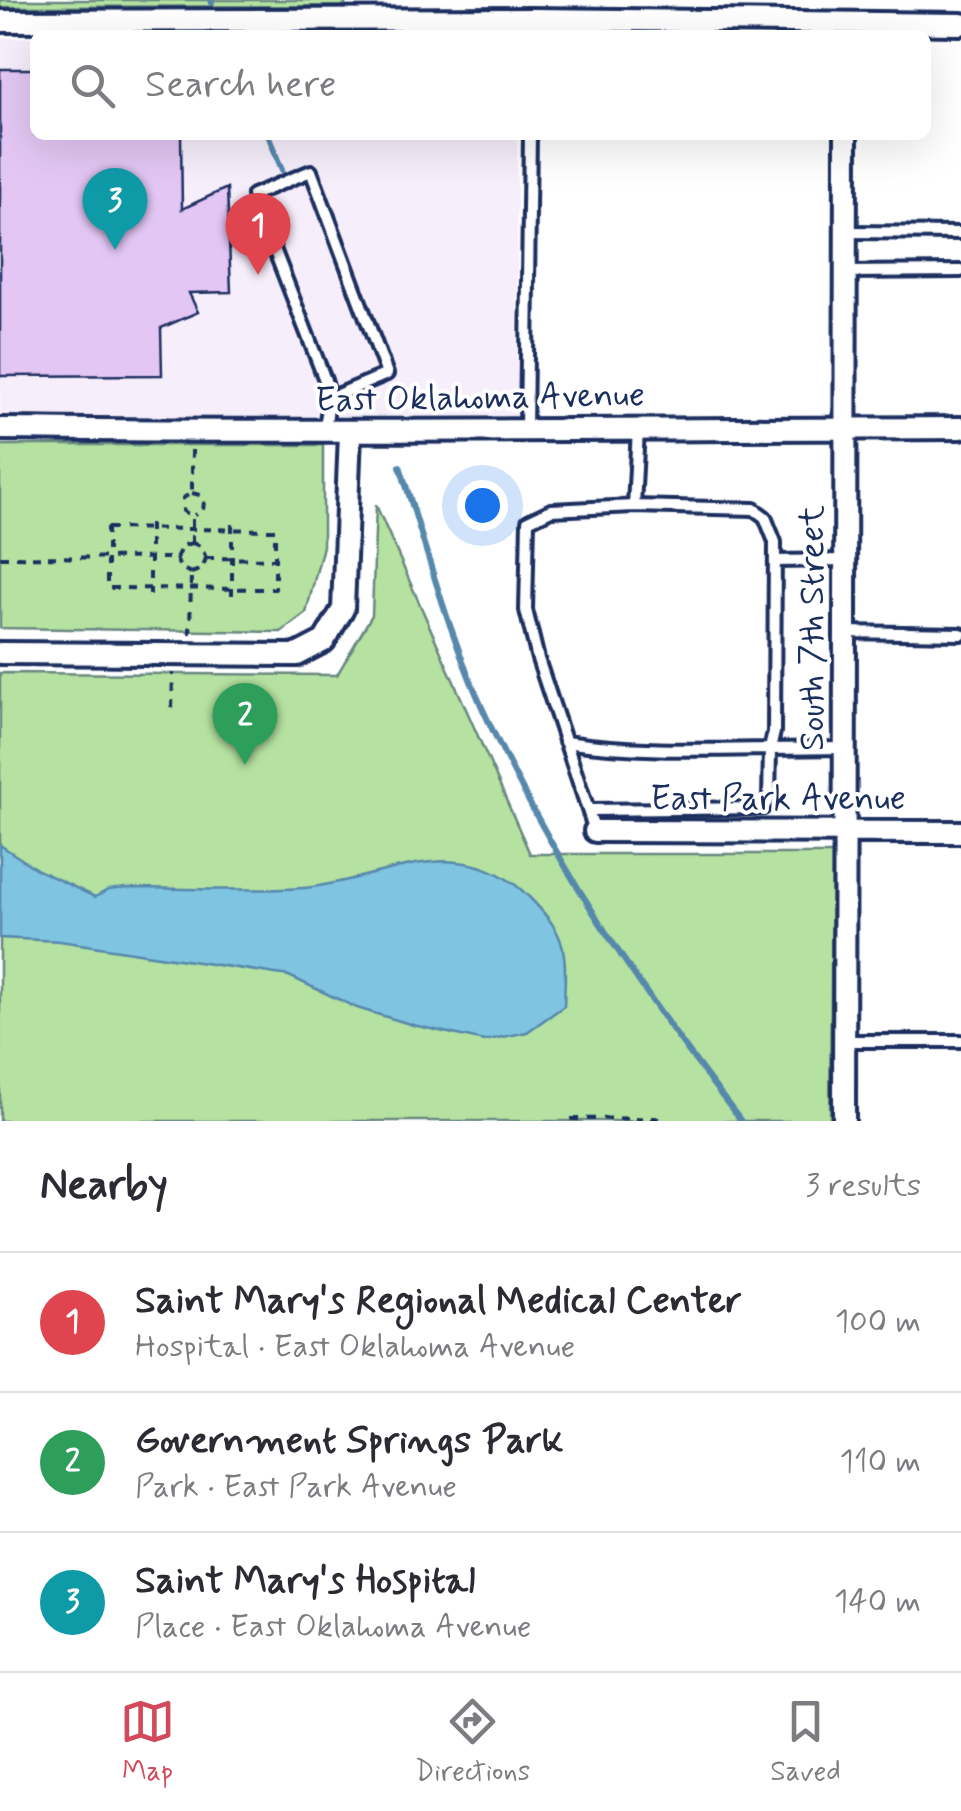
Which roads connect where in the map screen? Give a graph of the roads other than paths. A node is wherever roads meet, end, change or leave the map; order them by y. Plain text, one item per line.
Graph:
1 (845, 0) edge
2 (384, 10) edge
3 (0, 21) edge
4 (961, 24) edge
5 (531, 27) edge
6 (845, 29) edge
7 (530, 140) edge
8 (846, 140) edge
9 (846, 232) junction
10 (961, 233) edge
11 (846, 272) junction
12 (961, 272) edge
13 (330, 398) junction
14 (526, 428) junction
15 (638, 428) junction
16 (847, 428) junction
17 (961, 428) edge
18 (0, 430) edge
19 (324, 432) junction
20 (350, 433) junction
21 (634, 506) junction
22 (775, 560) junction
23 (846, 560) junction
24 (845, 632) junction
25 (961, 634) edge
26 (0, 652) edge
27 (564, 742) junction
28 (844, 748) junction
29 (770, 749) junction
30 (592, 820) junction
31 (844, 831) junction
32 (961, 832) edge
33 (844, 1041) junction
34 (961, 1041) edge
35 (844, 1121) edge

1 - 6 street
2 - 3 street
2 - 5 street
4 - 6 street
5 - 6 street
7 - 14 lane
8 - 9 street, South 7th Street
9 - 10 lane
9 - 11 street, South 7th Street
11 - 12 lane
11 - 16 street, South 7th Street
13 - 13 lane
13 - 19 lane
14 - 15 street, East Oklahoma Avenue
14 - 20 street, East Oklahoma Avenue
15 - 16 street, East Oklahoma Avenue
15 - 21 lane
16 - 17 street, East Oklahoma Avenue
16 - 23 street, South 7th Street
18 - 19 street, East Oklahoma Avenue
19 - 20 street, East Oklahoma Avenue
20 - 26 street
21 - 22 lane
21 - 27 lane
22 - 23 lane
22 - 29 lane
23 - 24 street, South 7th Street
24 - 25 lane
24 - 28 street, South 7th Street
27 - 29 lane
27 - 30 lane
28 - 29 lane
28 - 31 street, South 7th Street
29 - 30 lane
30 - 31 street, East Park Avenue
31 - 32 street, East Park Avenue
31 - 33 street, South 7th Street
33 - 34 lane
33 - 35 street, South 7th Street

